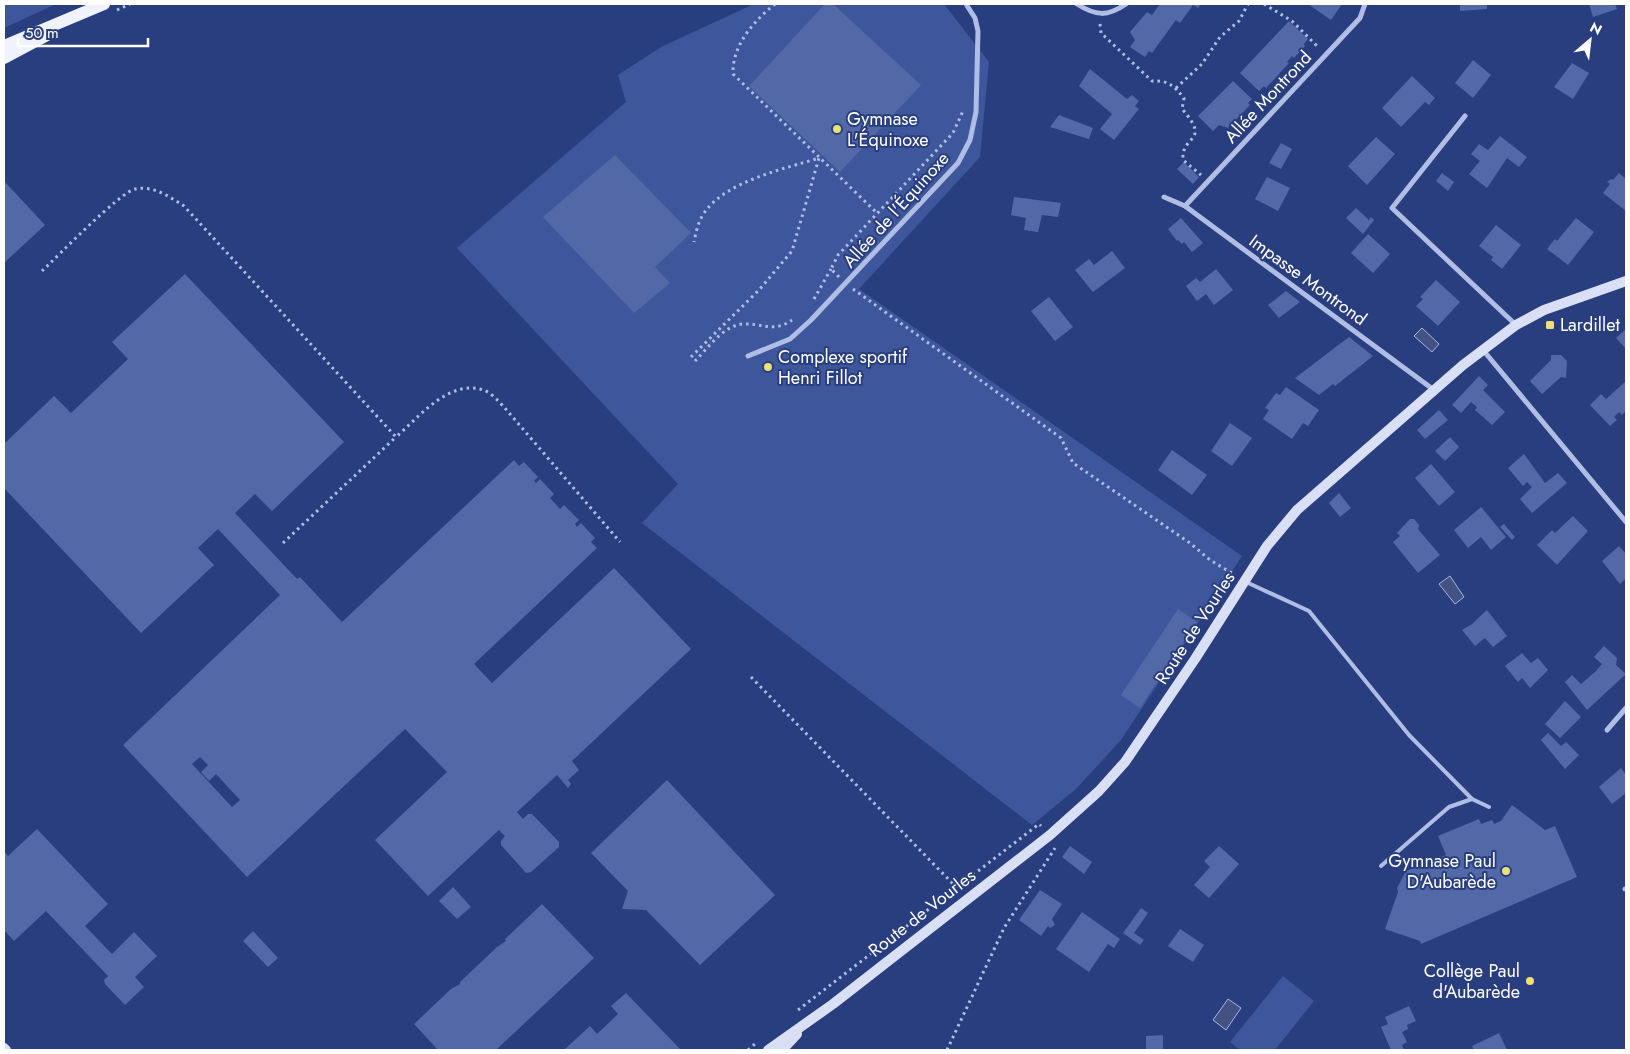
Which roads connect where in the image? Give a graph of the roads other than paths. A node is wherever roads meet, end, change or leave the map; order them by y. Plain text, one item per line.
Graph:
1 (104, 4) edge
2 (966, 4) edge
3 (1077, 4) edge
4 (1126, 4) edge
5 (1365, 4) edge
6 (74, 18) junction
7 (4, 46) edge
8 (4, 58) edge
9 (1465, 116) dead end
10 (1164, 196) dead end
11 (1185, 206) junction
12 (1626, 281) edge
13 (1516, 325) junction
14 (1482, 350) junction
15 (748, 356) dead end
16 (1434, 390) junction
17 (1626, 522) edge
18 (1244, 581) junction
19 (1626, 708) edge
20 (1607, 730) dead end
21 (1472, 799) junction
22 (1490, 807) dead end
23 (1381, 866) dead end
24 (809, 1021) junction
25 (768, 1050) edge
26 (782, 1050) edge

1 - 6 main road
2 - 15 street, Allée de l'Équinoxe
3 - 4 street
5 - 11 street, Allée Montrond
6 - 7 main road
6 - 8 main road
9 - 13 street
10 - 11 street, Impasse Montrond
11 - 16 street, Impasse Montrond
12 - 13 street, Route de Vourles
13 - 14 street, Route de Vourles
14 - 16 street, Route de Vourles
14 - 17 street
16 - 18 street, Route de Vourles
18 - 21 lane
18 - 24 street, Route de Vourles
19 - 20 street
21 - 22 lane
21 - 23 lane
24 - 25 street, Route de Vourles
24 - 26 street, Route de Vourles

